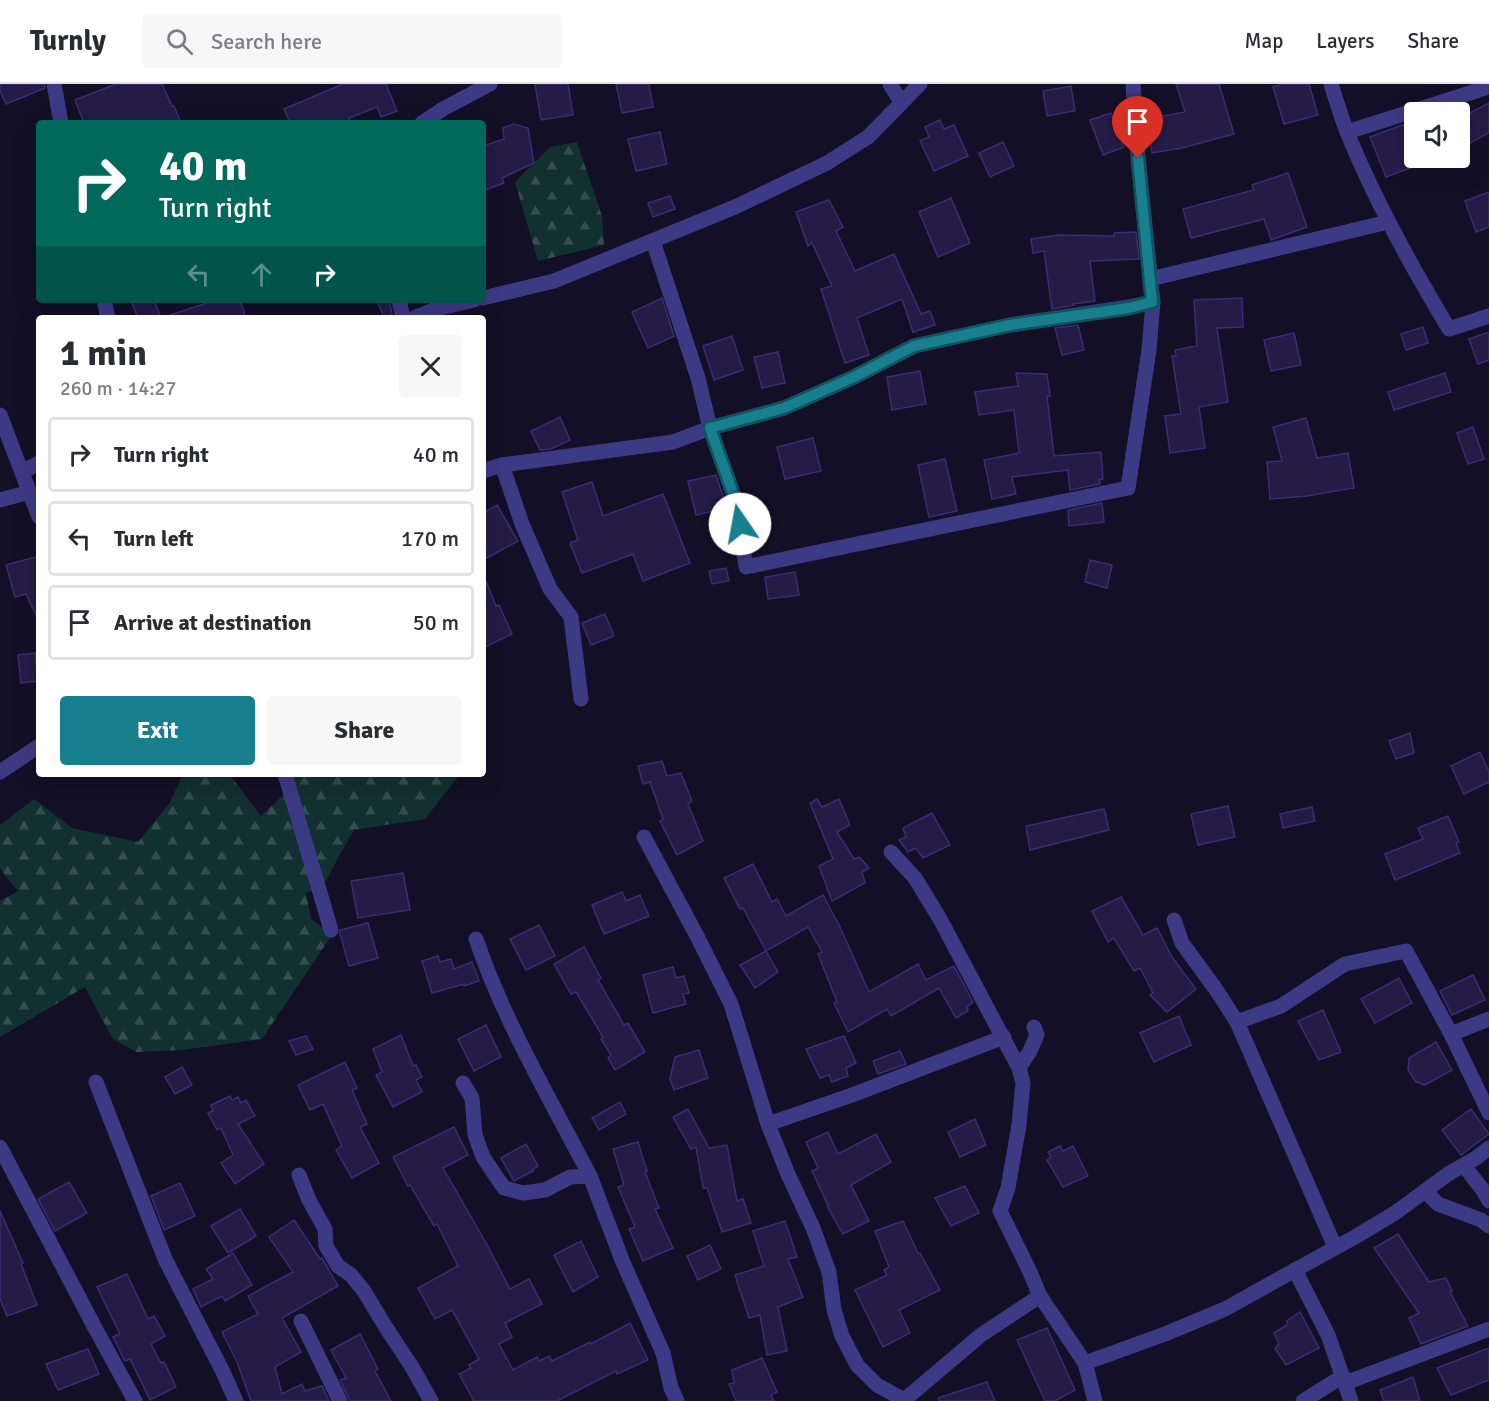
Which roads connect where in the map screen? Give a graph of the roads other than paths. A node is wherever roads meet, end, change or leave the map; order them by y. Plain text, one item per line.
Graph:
1 (54, 84) edge
2 (490, 84) edge
3 (890, 84) edge
4 (920, 84) edge
5 (1133, 84) edge
6 (1331, 84) edge
7 (1489, 87) edge
8 (901, 102) junction
9 (60, 120) edge
10 (426, 120) edge
11 (1347, 132) junction
12 (1388, 222) junction
13 (653, 241) junction
14 (1150, 279) junction
15 (486, 297) edge
16 (1152, 302) junction
17 (461, 303) edge
18 (421, 315) edge
19 (1489, 316) edge
20 (0, 415) edge
21 (710, 428) junction
22 (36, 465) edge
23 (501, 465) junction
24 (486, 470) edge
25 (22, 472) junction
26 (30, 492) junction
27 (0, 500) edge
28 (36, 509) edge
29 (581, 699) dead end
30 (36, 749) edge
31 (0, 772) edge
32 (286, 777) edge
33 (644, 837) dead end
34 (891, 852) dead end
35 (1173, 920) dead end
36 (331, 930) dead end
37 (476, 939) dead end
38 (1489, 1019) edge
39 (1237, 1022) junction
40 (1034, 1027) dead end
41 (1451, 1034) junction
42 (1004, 1036) junction
43 (1019, 1068) junction
44 (96, 1082) dead end
45 (462, 1083) dead end
46 (1489, 1113) edge
47 (768, 1124) junction
48 (0, 1147) edge
49 (1489, 1148) edge
50 (1464, 1166) junction
51 (299, 1175) dead end
52 (590, 1176) junction
53 (1425, 1191) junction
54 (1489, 1201) edge
55 (1489, 1226) edge
56 (1335, 1247) junction
57 (1295, 1270) junction
58 (1040, 1296) junction
59 (301, 1321) dead end
60 (1489, 1329) edge
61 (1085, 1363) junction
62 (1344, 1379) junction
63 (135, 1401) edge
64 (236, 1401) edge
65 (340, 1401) edge
66 (431, 1401) edge
67 (677, 1401) edge
68 (904, 1401) edge
69 (1095, 1401) edge
70 (1303, 1401) edge
71 (1351, 1401) edge

1 - 9 street
2 - 10 street
3 - 8 street
4 - 8 street
5 - 14 street
6 - 11 street
7 - 11 street
8 - 13 street
11 - 12 street
12 - 14 street
12 - 19 street
13 - 15 street
13 - 21 street
14 - 16 street
16 - 21 street
16 - 21 street
17 - 18 street
20 - 25 street
21 - 23 street
22 - 25 street
23 - 24 street
23 - 29 street
25 - 26 street
26 - 27 street
26 - 28 street
30 - 31 street
32 - 36 street
33 - 47 street
34 - 42 street
35 - 39 street
37 - 52 street
38 - 41 street
39 - 41 street
39 - 56 street
40 - 43 street
41 - 46 street
42 - 43 street
42 - 47 street
43 - 58 street
44 - 64 street
45 - 52 street
47 - 68 street
48 - 63 street
49 - 50 street
50 - 53 street
50 - 54 street
51 - 66 street
52 - 67 street
53 - 55 street
53 - 56 street
56 - 57 street
57 - 61 street
57 - 62 street
58 - 61 street
58 - 68 street
59 - 65 street
60 - 62 street
61 - 69 street
62 - 70 street
62 - 71 street

